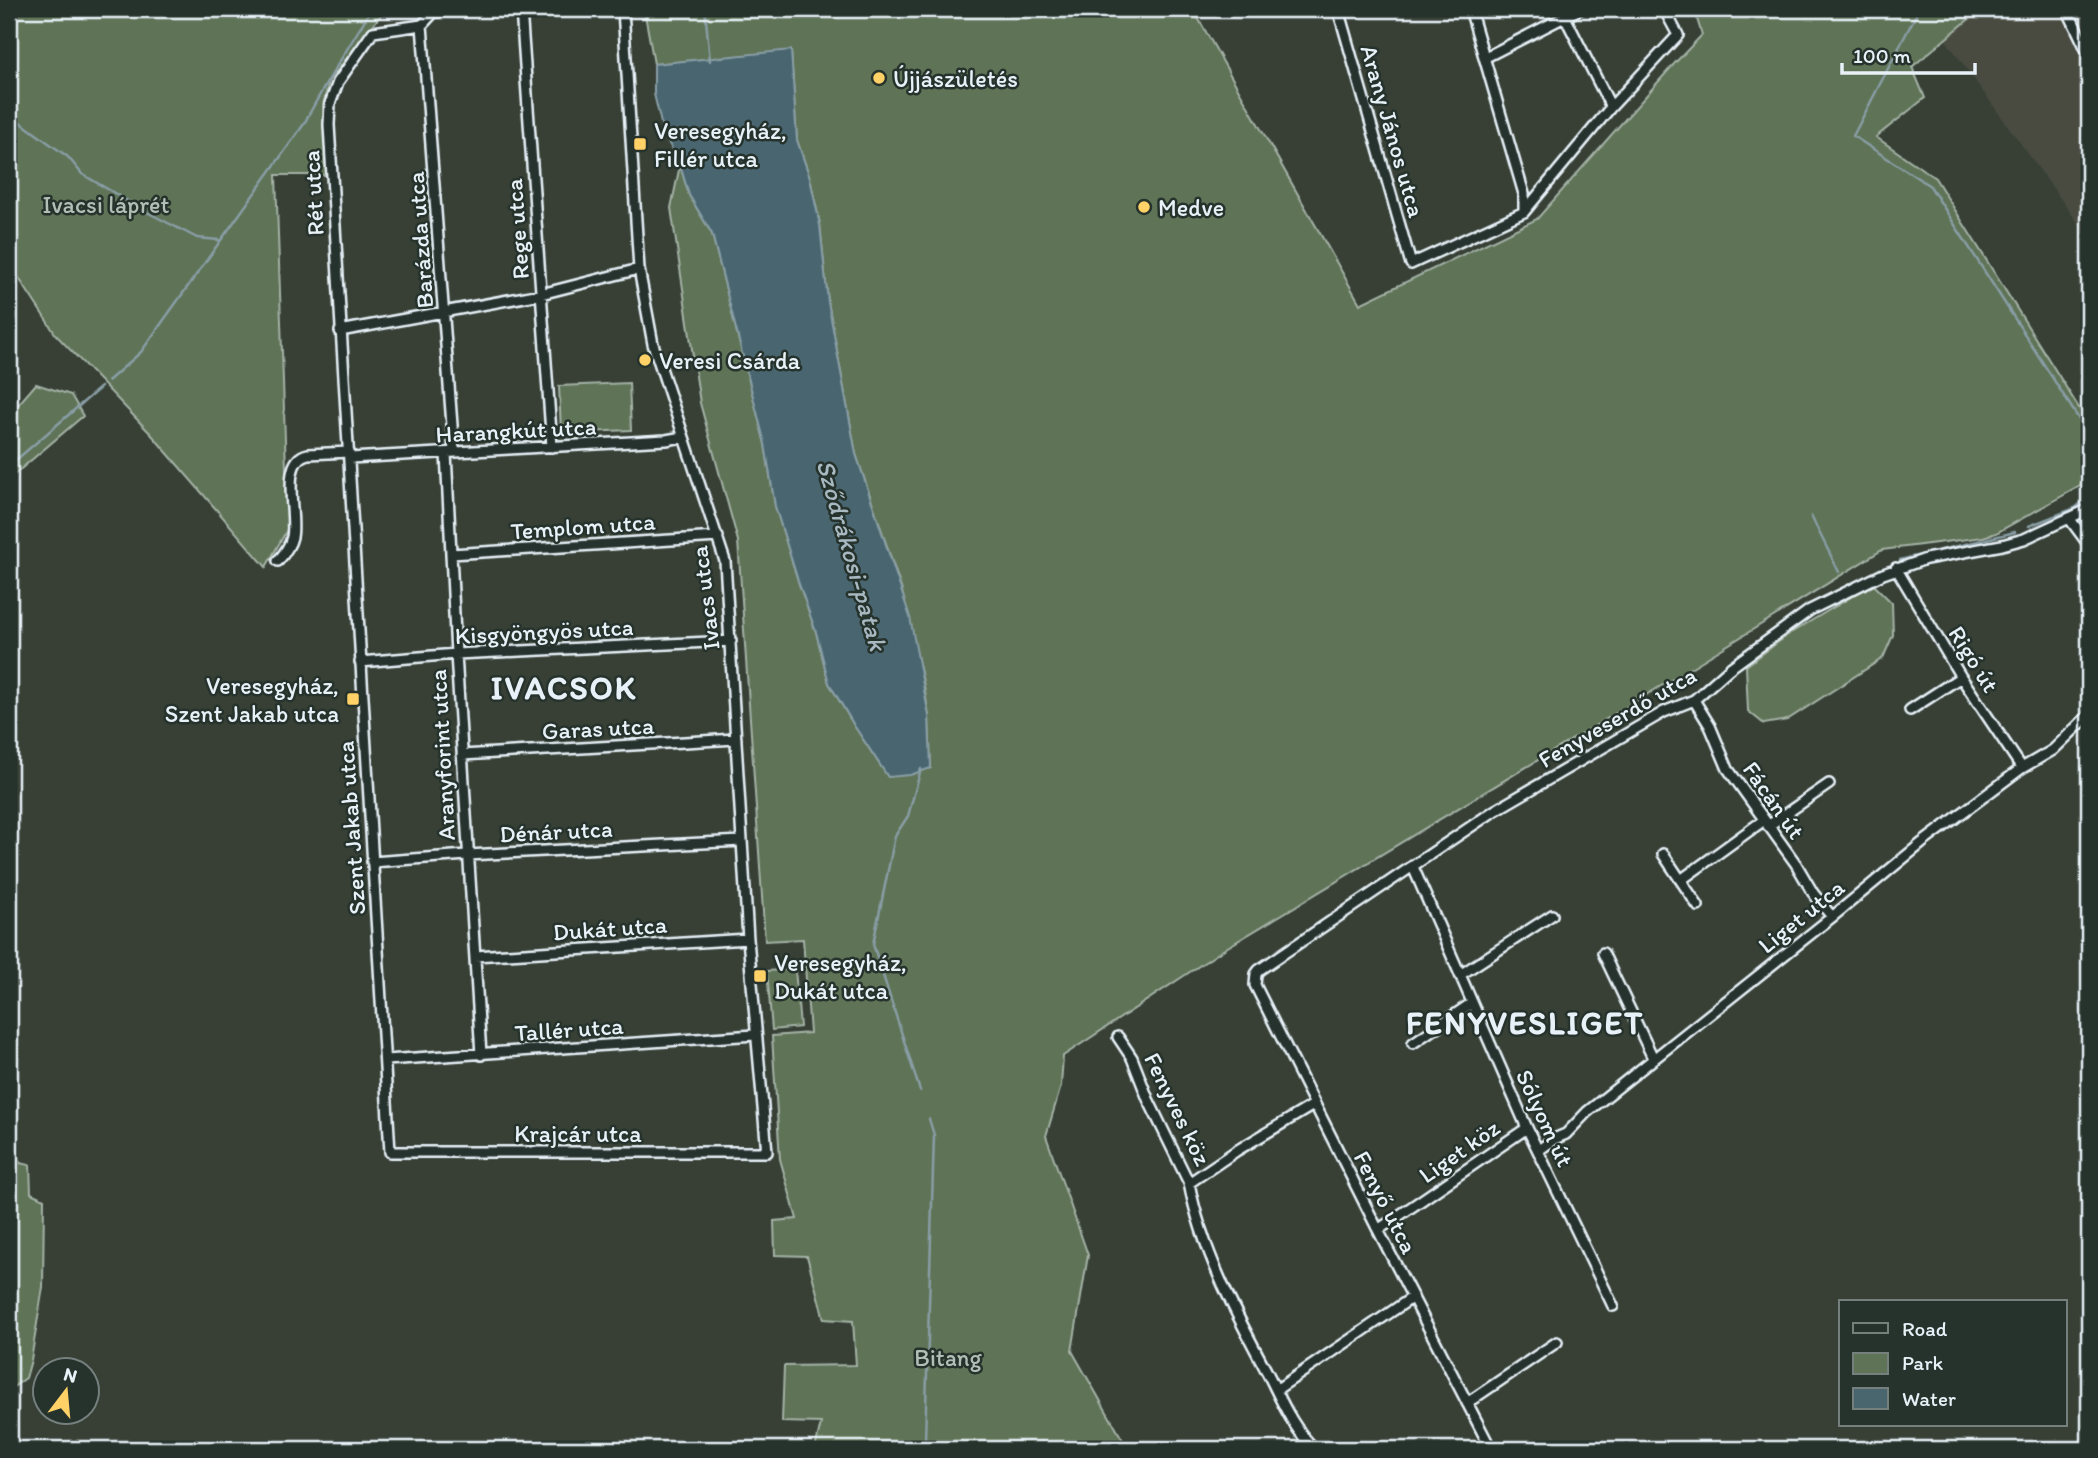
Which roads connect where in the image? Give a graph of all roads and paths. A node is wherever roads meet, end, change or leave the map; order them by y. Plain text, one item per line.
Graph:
1 (462, 9) edge
2 (521, 9) edge
3 (622, 9) edge
4 (1338, 9) edge
5 (1470, 9) edge
6 (1580, 9) edge
7 (1664, 9) edge
8 (2067, 9) edge
9 (1565, 17) junction
10 (422, 25) junction
11 (2089, 55) edge
12 (1484, 58) junction
13 (1611, 107) junction
14 (1524, 212) junction
15 (639, 269) junction
16 (541, 294) junction
17 (445, 313) junction
18 (340, 331) junction
19 (683, 437) junction
20 (552, 447) junction
21 (450, 453) junction
22 (350, 455) junction
23 (2089, 509) edge
24 (2069, 519) junction
25 (718, 537) junction
26 (2089, 545) edge
27 (451, 554) junction
28 (278, 561) dead end
29 (1896, 568) junction
30 (731, 641) junction
31 (456, 654) junction
32 (360, 662) junction
33 (1961, 677) junction
34 (1694, 699) junction
35 (1910, 710) dead end
36 (2089, 715) edge
37 (736, 739) junction
38 (462, 755) junction
39 (2022, 768) junction
40 (1829, 784) dead end
41 (1766, 823) junction
42 (742, 841) junction
43 (1663, 854) dead end
44 (467, 855) junction
45 (372, 862) junction
46 (1413, 867) junction
47 (1681, 880) junction
48 (1698, 906) dead end
49 (1552, 915) dead end
50 (1832, 917) junction
51 (748, 939) junction
52 (1603, 953) dead end
53 (475, 956) junction
54 (1259, 970) joint
55 (1460, 975) junction
56 (1472, 1003) junction
57 (755, 1035) junction
58 (1118, 1037) dead end
59 (1413, 1043) dead end
60 (481, 1055) junction
61 (1653, 1058) junction
62 (386, 1060) junction
63 (1315, 1104) junction
64 (1527, 1128) junction
65 (1539, 1150) junction
66 (390, 1152) joint
67 (767, 1152) joint
68 (1189, 1183) junction
69 (1378, 1230) junction
70 (1413, 1297) junction
71 (1613, 1306) dead end
72 (1557, 1342) dead end
73 (1276, 1390) junction
74 (1467, 1403) junction
75 (1315, 1449) edge
76 (1492, 1449) edge

1 - 10 street, Rét utca
2 - 16 street, Rege utca
3 - 15 street, Ivacs utca
4 - 14 street, Arany János utca
5 - 12 street
6 - 9 street
7 - 13 street
8 - 11 street
9 - 12 street
9 - 13 street
10 - 17 street, Barázda utca
10 - 18 street, Rét utca
12 - 14 street
13 - 14 street
15 - 16 street
15 - 19 street, Ivacs utca
16 - 17 street
16 - 20 street, Rege utca
17 - 18 street
17 - 21 street, Barázda utca
18 - 22 street, Rét utca
19 - 20 street, Harangkút utca
19 - 25 street, Ivacs utca
20 - 21 street, Harangkút utca
21 - 22 street, Harangkút utca
21 - 27 street, Aranyforint utca
22 - 28 street, Harangkút utca
22 - 32 street, Szent Jakab utca
23 - 24 street, Fenyveserdő utca
24 - 26 street
24 - 29 street, Fenyveserdő utca
25 - 27 street, Templom utca
25 - 30 street, Ivacs utca
27 - 31 street, Aranyforint utca
29 - 33 street, Rigó út
29 - 34 street, Fenyveserdő utca
30 - 31 street, Kisgyöngyös utca
30 - 37 street, Ivacs utca
31 - 32 street, Kisgyöngyös utca
31 - 38 street, Aranyforint utca
32 - 45 street, Szent Jakab utca
33 - 35 street
33 - 39 street, Rigó út
34 - 41 street, Fácán út
34 - 46 street, Fenyveserdő utca
36 - 39 street, Liget utca
37 - 38 street, Garas utca
37 - 42 street, Ivacs utca
38 - 44 street, Aranyforint utca
39 - 50 street, Liget utca
40 - 41 street
41 - 47 street
41 - 50 street, Fácán út
42 - 44 street, Dénár utca
42 - 51 street, Ivacs utca
43 - 47 street
44 - 45 street, Dénár utca
44 - 53 street, Aranyforint utca
45 - 62 street, Szent Jakab utca
46 - 54 street, Fenyveserdő utca
46 - 55 street, Sólyom út
47 - 48 street
49 - 55 street
50 - 61 street, Liget utca
51 - 53 street, Dukát utca
51 - 57 street, Ivacs utca
52 - 61 street
53 - 60 street, Aranyforint utca
54 - 63 street, Fenyő utca
55 - 56 street, Sólyom út
56 - 59 street
56 - 64 street, Sólyom út
57 - 60 street, Tallér utca
57 - 67 street, Ivacs utca
58 - 68 street, Fenyves köz
60 - 62 street, Tallér utca
61 - 65 street, Liget utca
62 - 66 street, Szent Jakab utca
63 - 68 street, Fenyves köz
63 - 69 street, Fenyő utca
64 - 65 street, Sólyom út
64 - 69 street, Liget köz
65 - 71 street, Sólyom út
66 - 67 street, Krajcár utca
68 - 73 street
69 - 70 street, Fenyő utca
70 - 73 street
70 - 74 street, Fenyő utca
72 - 74 street
73 - 75 street
74 - 76 street, Fenyő utca

